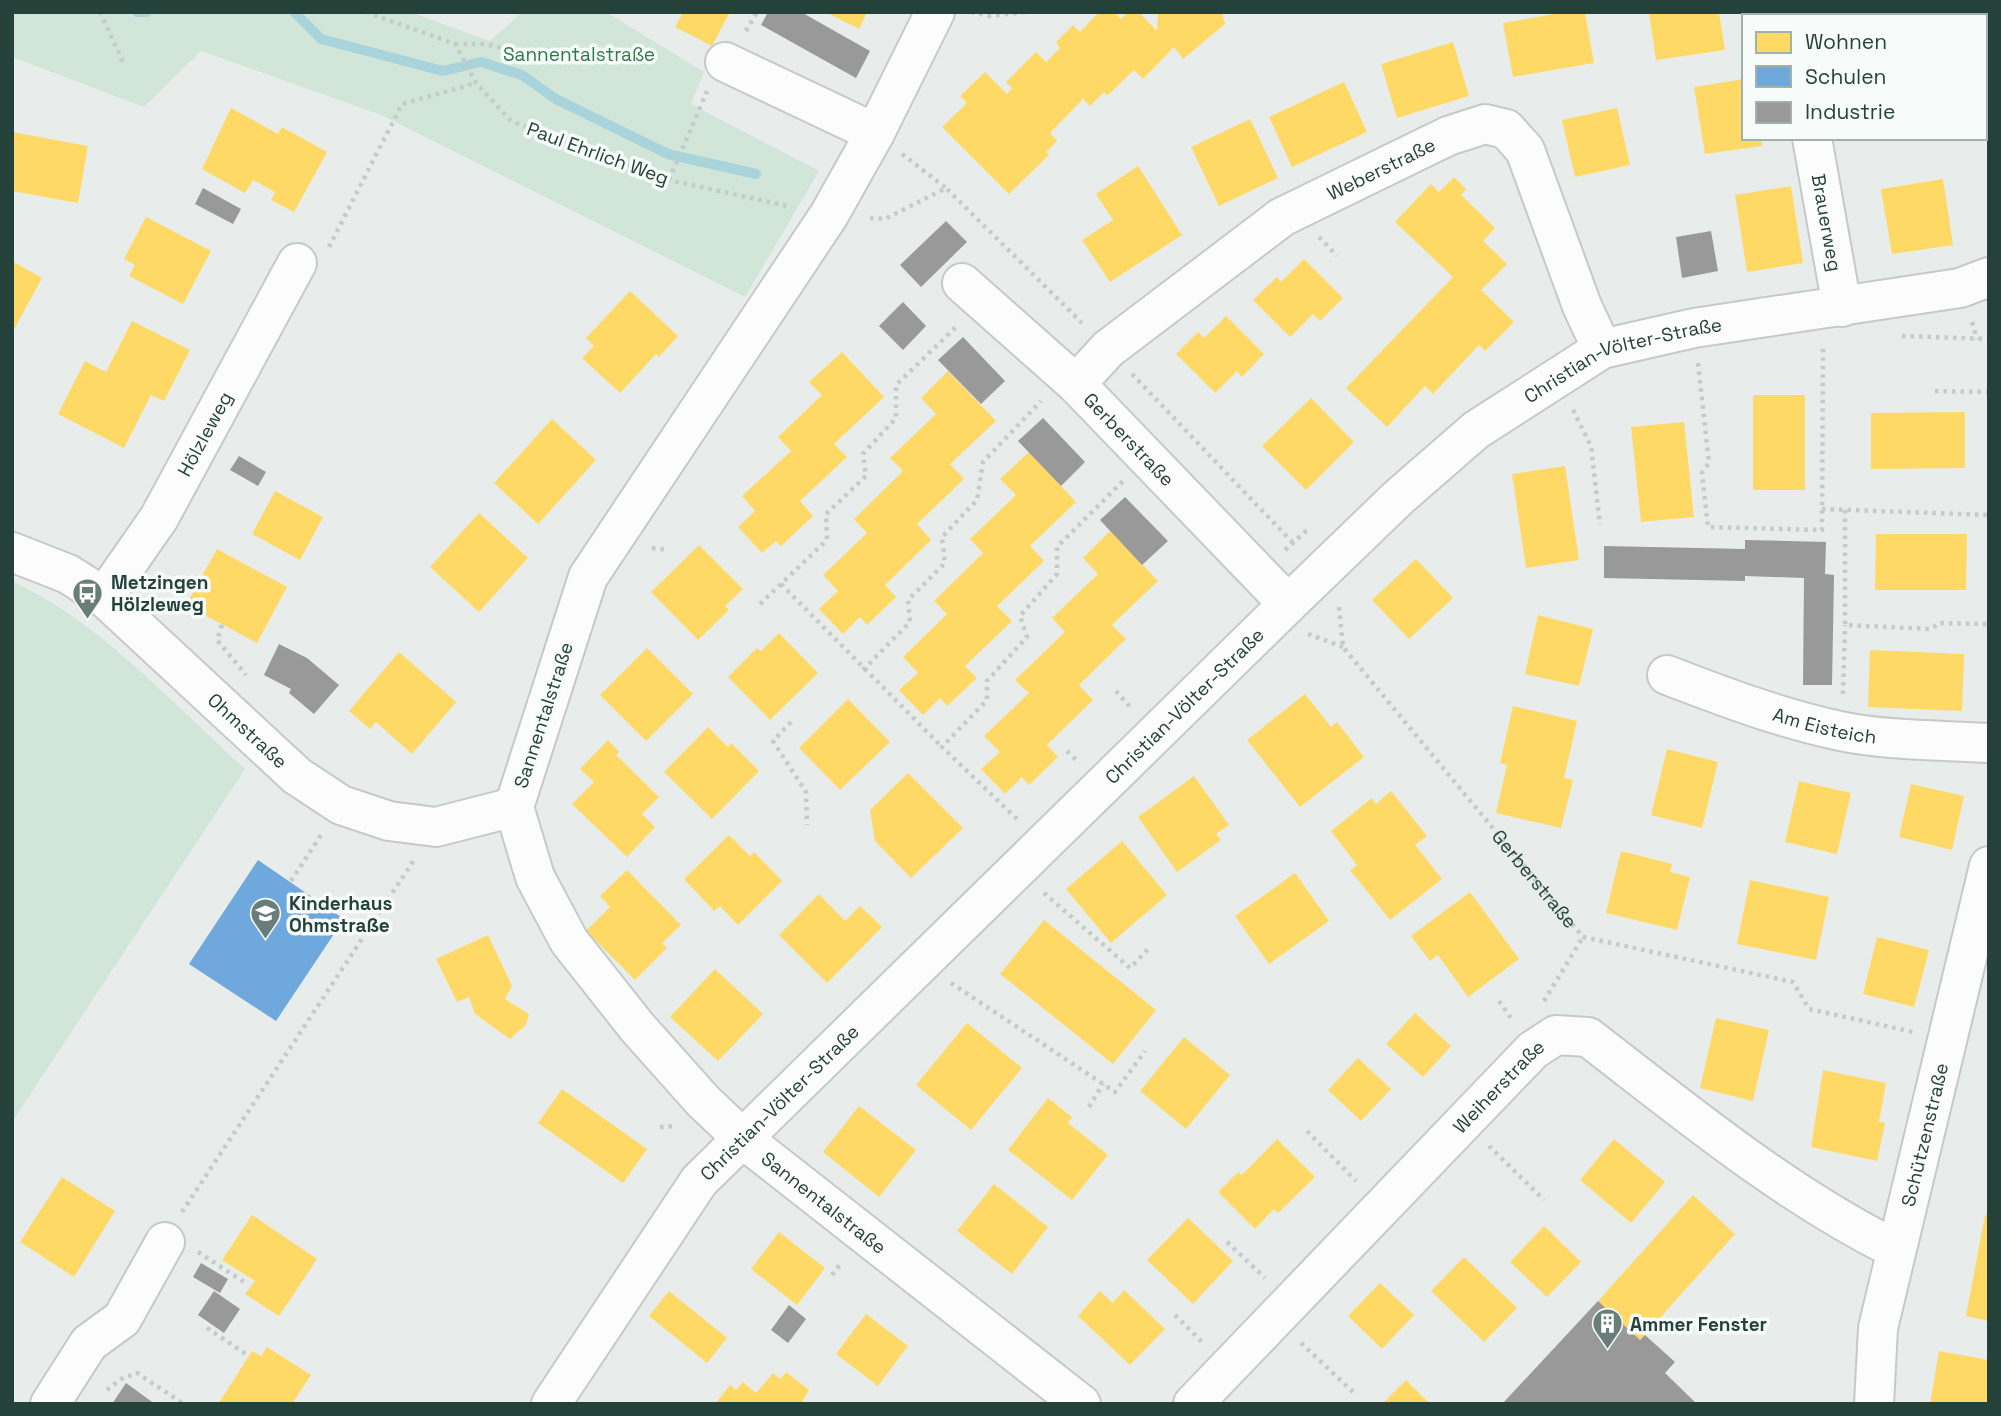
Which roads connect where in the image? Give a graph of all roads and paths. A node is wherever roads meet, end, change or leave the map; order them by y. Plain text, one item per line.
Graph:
1 (366, 12) edge
2 (757, 12) edge
3 (935, 12) edge
4 (971, 12) edge
5 (1026, 12) edge
6 (100, 13) edge
7 (751, 23) dead end
8 (455, 44) junction
9 (535, 57) dead end
10 (122, 62) dead end
11 (725, 62) dead end
12 (476, 83) junction
13 (875, 133) junction
14 (1812, 140) edge
15 (681, 146) dead end
16 (668, 180) junction
17 (946, 188) dead end
18 (829, 215) junction
19 (297, 263) joint
20 (1989, 277) edge
21 (972, 292) joint
22 (1833, 309) junction
23 (1694, 328) junction
24 (1897, 336) dead end
25 (1989, 339) edge
26 (1602, 349) junction
27 (1557, 378) junction
28 (1071, 380) junction
29 (1935, 391) dead end
30 (1989, 392) edge
31 (1146, 459) junction
32 (1822, 509) junction
33 (1845, 509) junction
34 (1989, 515) edge
35 (1600, 525) dead end
36 (12, 552) edge
37 (1325, 572) junction
38 (781, 584) junction
39 (104, 597) junction
40 (760, 604) dead end
41 (1289, 604) junction
42 (1989, 624) edge
43 (1845, 625) junction
44 (863, 670) junction
45 (1667, 675) dead end
46 (791, 722) dead end
47 (1841, 732) junction
48 (1989, 743) edge
49 (942, 747) junction
50 (341, 805) junction
51 (514, 807) junction
52 (807, 825) dead end
53 (436, 827) junction
54 (1030, 857) junction
55 (1989, 866) edge
56 (290, 881) dead end
57 (1583, 937) junction
58 (1151, 946) dead end
59 (921, 963) junction
60 (1556, 1035) junction
61 (1947, 1040) junction
62 (1145, 1051) dead end
63 (1103, 1084) junction
64 (1088, 1107) dead end
65 (1464, 1121) junction
66 (1307, 1131) dead end
67 (743, 1139) junction
68 (1544, 1200) dead end
69 (1383, 1209) junction
70 (1227, 1242) dead end
71 (176, 1248) junction
72 (1895, 1249) junction
73 (244, 1282) dead end
74 (1283, 1310) junction
75 (207, 1328) dead end
76 (249, 1356) dead end
77 (107, 1390) dead end
78 (1353, 1392) dead end
79 (50, 1404) edge
80 (184, 1404) edge
81 (551, 1404) edge
82 (1081, 1404) edge
83 (1193, 1404) edge
84 (1874, 1404) edge

1 - 8 path
2 - 7 path
3 - 13 street, Sannentalstraße
4 - 5 path
6 - 10 path
8 - 9 path
8 - 12 path, Paul Ehrlich Weg
11 - 13 street
12 - 16 path, Paul Ehrlich Weg
12 - 19 path
13 - 17 path
13 - 18 street, Sannentalstraße
14 - 22 street, Brauerweg
15 - 16 path
16 - 18 path, Paul Ehrlich Weg
18 - 51 street, Sannentalstraße
19 - 39 street, Hölzleweg
20 - 22 street, Christian-Völter-Straße
21 - 28 street, Gerberstraße
21 - 38 path
22 - 23 street, Christian-Völter-Straße
22 - 32 path
23 - 26 street, Christian-Völter-Straße
23 - 32 path
24 - 25 path
26 - 27 street, Christian-Völter-Straße
26 - 28 street, Weberstraße
27 - 35 path
27 - 37 street, Christian-Völter-Straße
28 - 31 street, Gerberstraße
28 - 44 path
29 - 30 path
31 - 41 street, Gerberstraße
31 - 49 path
32 - 33 path
33 - 34 path
33 - 43 path
36 - 39 street, Ohmstraße
37 - 41 street, Christian-Völter-Straße
37 - 57 path, Gerberstraße
38 - 40 path
38 - 44 path
39 - 50 street, Ohmstraße
41 - 54 street, Christian-Völter-Straße
42 - 43 path
43 - 47 path
44 - 49 path
45 - 47 street, Am Eisteich
46 - 52 path
47 - 48 street, Am Eisteich
49 - 54 path
50 - 53 street, Ohmstraße
50 - 56 path
51 - 53 street, Ohmstraße
51 - 67 street, Sannentalstraße
53 - 71 path
54 - 58 path
54 - 59 street, Christian-Völter-Straße
55 - 61 street, Schützenstraße
57 - 60 path
57 - 61 path, Gerberstraße
59 - 63 path
59 - 67 street, Christian-Völter-Straße
60 - 65 street, Weiherstraße
60 - 72 street, Weiherstraße
61 - 72 street, Schützenstraße
62 - 63 path
63 - 64 path
65 - 68 path
65 - 69 street, Weiherstraße
66 - 69 path
67 - 81 street, Christian-Völter-Straße
67 - 82 street, Sannentalstraße
69 - 74 street, Weiherstraße
70 - 74 path
71 - 73 path
71 - 79 street
72 - 84 street, Schützenstraße
74 - 78 path
74 - 83 street, Weiherstraße
75 - 76 path
77 - 80 path

